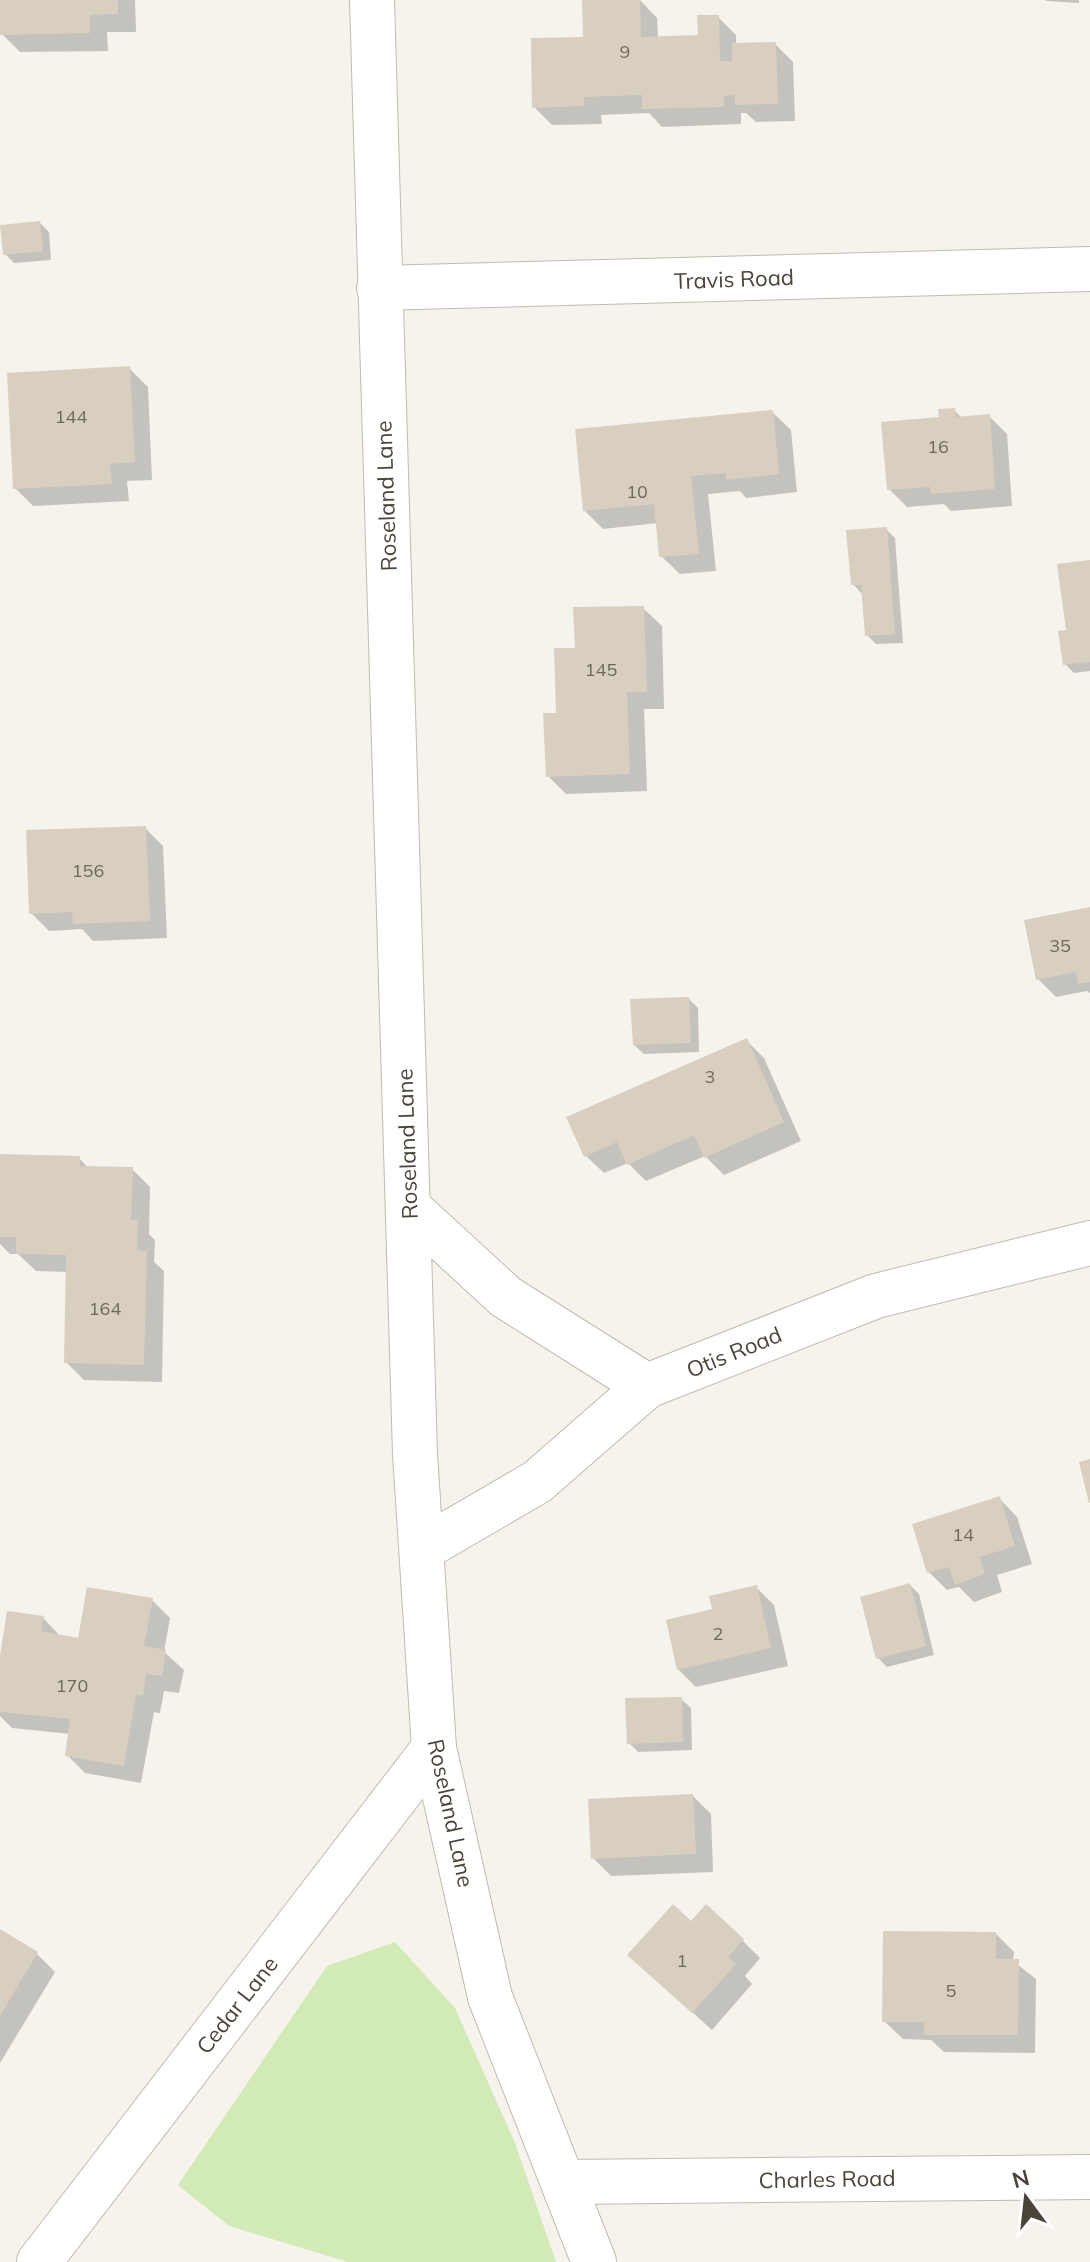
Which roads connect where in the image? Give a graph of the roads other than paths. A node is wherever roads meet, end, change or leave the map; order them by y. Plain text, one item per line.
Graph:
1 (372, 0) edge
2 (1090, 269) edge
3 (379, 288) junction
4 (409, 1208) junction
5 (1090, 1243) edge
6 (647, 1386) junction
7 (422, 1549) junction
8 (434, 1748) junction
9 (1090, 2177) edge
10 (564, 2182) junction
11 (39, 2262) edge
12 (594, 2262) edge

1 - 3 street, Roseland Lane
2 - 3 street, Travis Road
3 - 4 street, Roseland Lane
4 - 6 street
4 - 7 street, Roseland Lane
5 - 6 street, Otis Road
6 - 7 street, Otis Road
7 - 8 street, Roseland Lane
8 - 10 street, Roseland Lane
8 - 11 street, Cedar Lane
9 - 10 street, Charles Road
10 - 12 street, Roseland Lane

